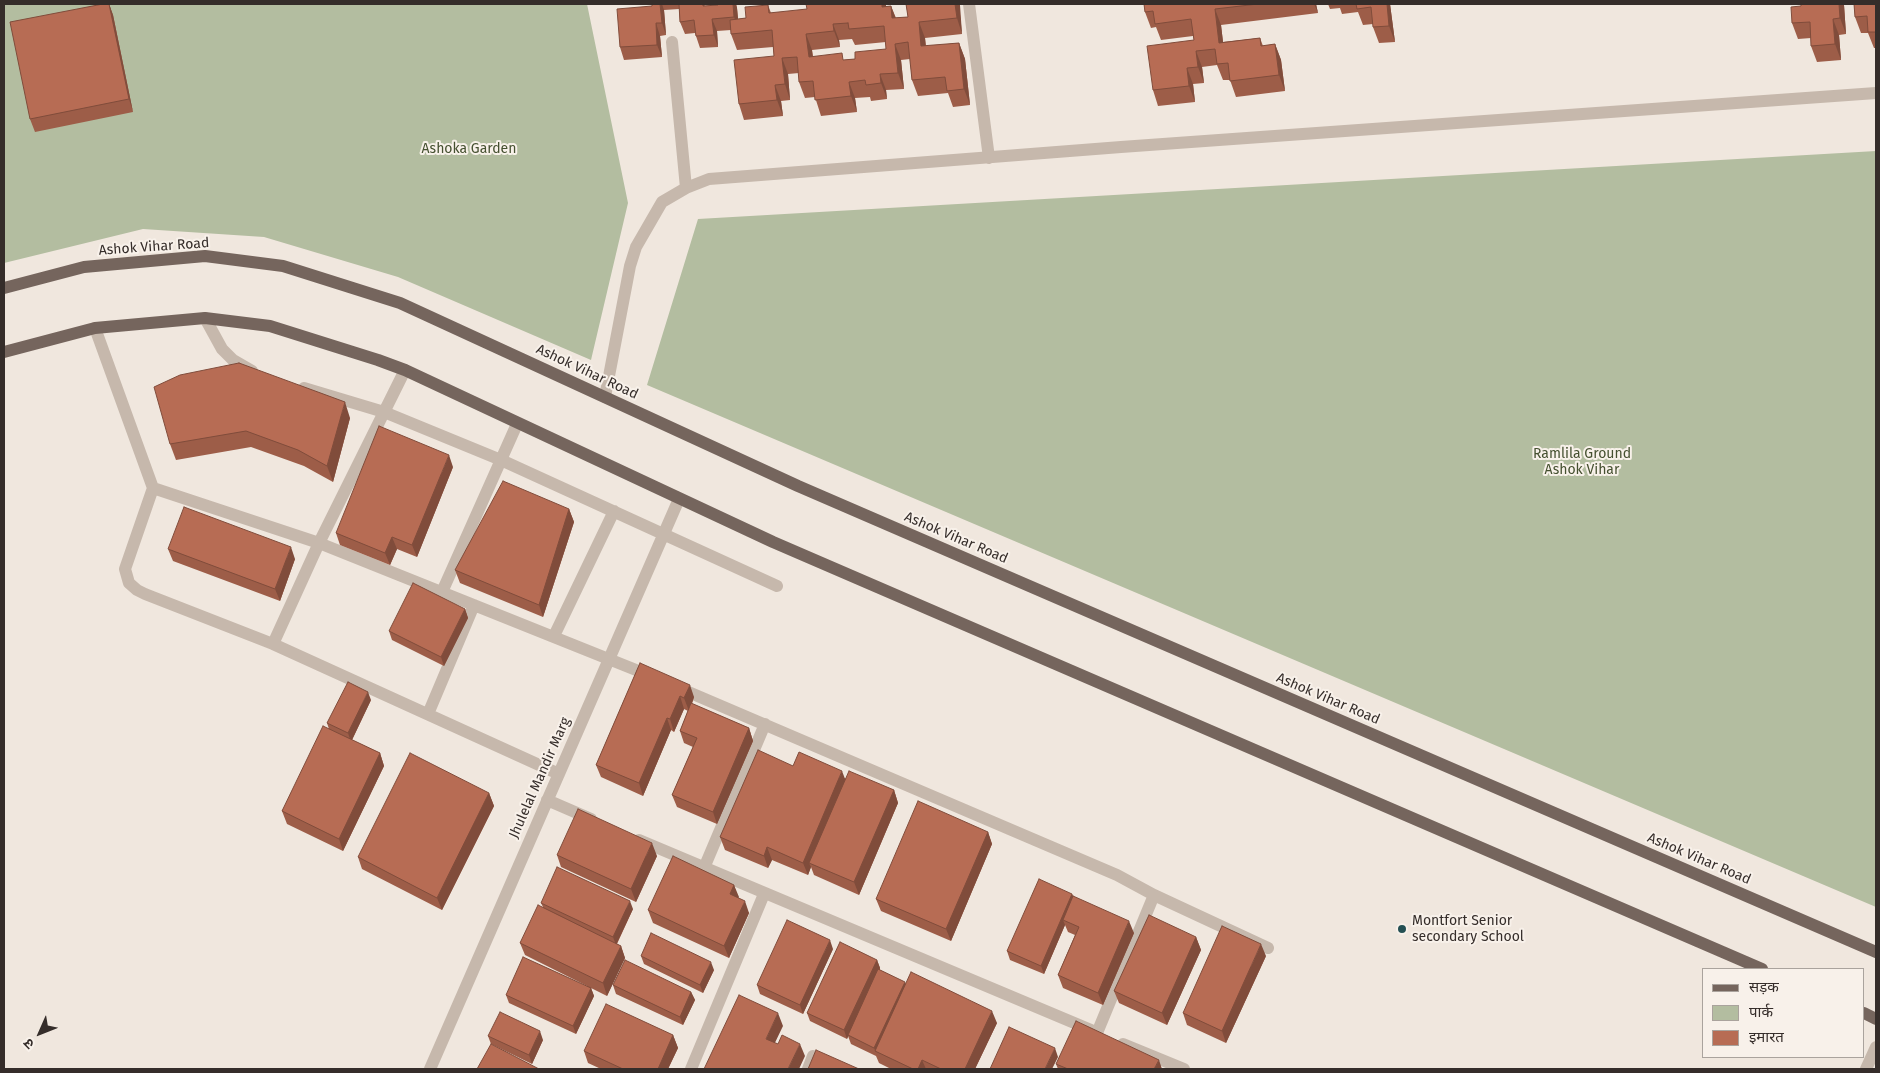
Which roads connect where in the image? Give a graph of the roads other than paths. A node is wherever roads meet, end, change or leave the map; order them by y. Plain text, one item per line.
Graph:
1 (969, 4) edge
2 (672, 42) dead end
3 (1876, 93) edge
4 (989, 158) junction
5 (686, 188) junction
6 (4, 288) edge
7 (205, 318) junction
8 (94, 328) junction
9 (4, 352) edge
10 (405, 370) junction
11 (261, 374) edge
12 (296, 385) edge
13 (604, 397) junction
14 (384, 412) junction
15 (517, 424) junction
16 (501, 460) junction
17 (153, 488) junction
18 (679, 499) junction
19 (614, 512) junction
20 (663, 535) junction
21 (319, 543) junction
22 (777, 586) dead end
23 (442, 592) junction
24 (474, 605) junction
25 (554, 636) junction
26 (273, 644) junction
27 (609, 658) junction
28 (428, 714) junction
29 (765, 724) junction
30 (559, 774) junction
31 (547, 800) junction
32 (600, 823) edge
33 (626, 834) edge
34 (704, 868) junction
35 (764, 894) junction
36 (1154, 895) junction
37 (1268, 948) dead end
38 (1876, 952) edge
39 (1760, 968) edge
40 (1106, 1036) junction
41 (1876, 1047) edge
42 (814, 1056) edge
43 (430, 1069) edge
44 (691, 1069) edge
45 (808, 1069) edge
46 (1184, 1069) edge
47 (1866, 1069) edge

1 - 4 street
2 - 5 street
3 - 4 street
4 - 5 street
5 - 13 street
6 - 13 main road, Ashok Vihar Road
7 - 8 main road
7 - 10 main road
7 - 11 street
8 - 9 main road
8 - 17 street
10 - 14 street
10 - 15 main road
12 - 14 street
13 - 38 main road, Ashok Vihar Road
14 - 16 street
14 - 21 street
15 - 16 street
15 - 18 main road
16 - 19 street
16 - 23 street
17 - 21 street
17 - 26 street
18 - 20 street, Jhulelal Mandir Marg
18 - 39 main road
19 - 20 street
19 - 25 street
20 - 22 street
20 - 27 street, Jhulelal Mandir Marg
21 - 23 street
21 - 26 street
23 - 24 street
24 - 25 street
24 - 28 street
25 - 27 street
26 - 28 street
27 - 29 street
27 - 30 street, Jhulelal Mandir Marg
28 - 30 street
29 - 34 street
29 - 36 street
30 - 31 street, Jhulelal Mandir Marg
31 - 32 street
31 - 43 street, Jhulelal Mandir Marg
33 - 34 street
34 - 35 street
35 - 40 street
35 - 44 street
36 - 37 street
36 - 40 street
40 - 46 street
41 - 47 street
42 - 45 street

